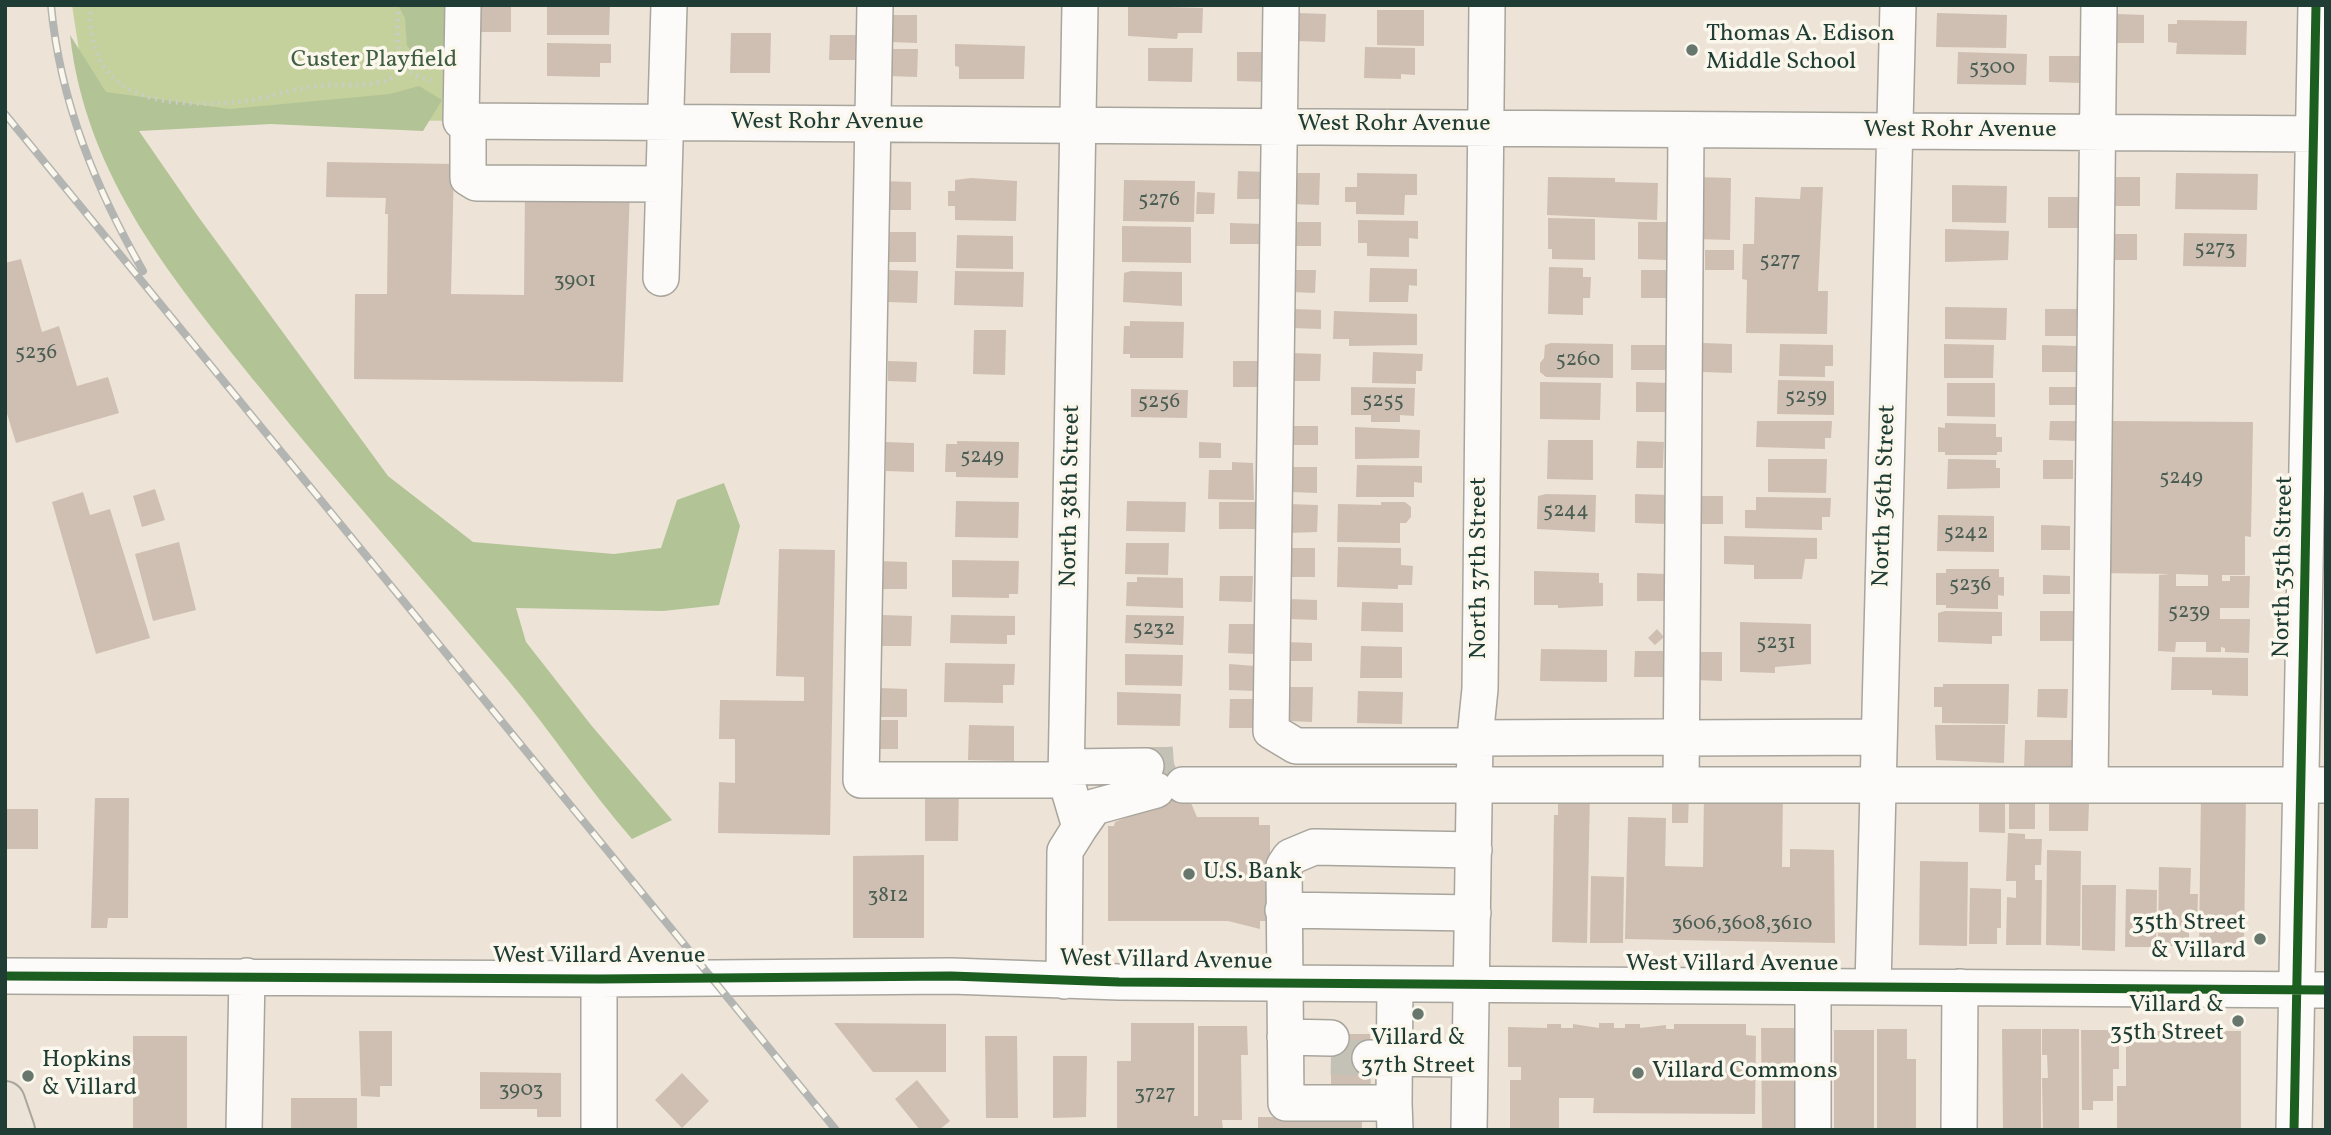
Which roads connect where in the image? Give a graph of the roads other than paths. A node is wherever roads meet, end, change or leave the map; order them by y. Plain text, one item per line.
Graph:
1 (463, 5) edge
2 (669, 5) edge
3 (875, 5) edge
4 (1080, 5) edge
5 (1281, 5) edge
6 (1487, 5) edge
7 (1898, 5) edge
8 (2099, 5) edge
9 (2316, 5) edge
10 (464, 110) junction
11 (666, 124) junction
12 (873, 124) junction
13 (1079, 125) junction
14 (1279, 126) junction
15 (1485, 127) junction
16 (1686, 130) junction
17 (1896, 132) junction
18 (2096, 133) junction
19 (2320, 134) edge
20 (664, 184) junction
21 (661, 278) dead end
22 (1673, 737) junction
23 (1879, 737) junction
24 (1475, 742) junction
25 (1066, 773) junction
26 (1165, 776) junction
27 (1878, 783) junction
28 (1681, 785) junction
29 (2090, 785) junction
30 (2313, 785) edge
31 (1475, 786) junction
32 (1080, 827) junction
33 (1474, 850) junction
34 (1283, 910) junction
35 (1473, 913) junction
36 (5, 976) edge
37 (247, 976) junction
38 (600, 979) junction
39 (1064, 981) junction
40 (1283, 983) junction
41 (1395, 984) junction
42 (1472, 985) junction
43 (1813, 986) junction
44 (1873, 986) junction
45 (1960, 987) junction
46 (2310, 990) edge
47 (1285, 1047) junction
48 (1331, 1048) tunnel mouth
49 (1382, 1048) junction
50 (1470, 1059) junction
51 (5, 1101) edge
52 (1394, 1116) edge
53 (15, 1130) edge
54 (244, 1130) edge
55 (598, 1130) edge
56 (1469, 1130) edge
57 (1813, 1130) edge
58 (1959, 1130) edge
59 (2294, 1130) edge

1 - 10 street
2 - 11 street
3 - 12 street
4 - 13 street, North 38th Street
5 - 14 street
6 - 15 street, North 37th Street
7 - 17 street, North 36th Street
8 - 18 street
9 - 19 street, North 35th Street
10 - 11 street, West Rohr Avenue
10 - 20 street
11 - 12 street, West Rohr Avenue
11 - 20 street
12 - 13 street, West Rohr Avenue
12 - 25 street
13 - 14 street, West Rohr Avenue
13 - 25 street, North 38th Street
14 - 15 street, West Rohr Avenue
14 - 24 street
15 - 16 street, West Rohr Avenue
15 - 24 street, North 37th Street
16 - 17 street, West Rohr Avenue
16 - 22 street
17 - 18 street, West Rohr Avenue
17 - 23 street, North 36th Street
18 - 19 street, West Rohr Avenue
18 - 29 street
19 - 30 street, North 35th Street
20 - 21 street
22 - 23 street
22 - 24 street
22 - 28 street
23 - 27 street, North 36th Street
24 - 31 street, North 37th Street
25 - 26 street
25 - 32 street, North 38th Street
26 - 31 street
26 - 32 street
27 - 28 street
27 - 29 street
27 - 44 street, North 36th Street
28 - 31 street
29 - 30 street
30 - 46 street, North 35th Street
31 - 33 street, North 37th Street
32 - 39 street
33 - 34 street
33 - 35 street, North 37th Street
34 - 35 street
34 - 40 street
35 - 42 street, North 37th Street
36 - 37 street, West Villard Avenue
37 - 38 street, West Villard Avenue
37 - 54 street
38 - 39 street, West Villard Avenue
38 - 55 street
39 - 40 street, West Villard Avenue
40 - 41 street, West Villard Avenue
40 - 47 street
41 - 42 street, West Villard Avenue
41 - 49 street
42 - 43 street, West Villard Avenue
42 - 50 street, North 37th Street
43 - 44 street, West Villard Avenue
43 - 57 street
44 - 45 street, West Villard Avenue
45 - 46 street, West Villard Avenue
45 - 58 street
46 - 59 street, North 35th Street
47 - 48 street
47 - 52 street
49 - 50 street
49 - 52 street
50 - 56 street, North 37th Street
51 - 53 main road

